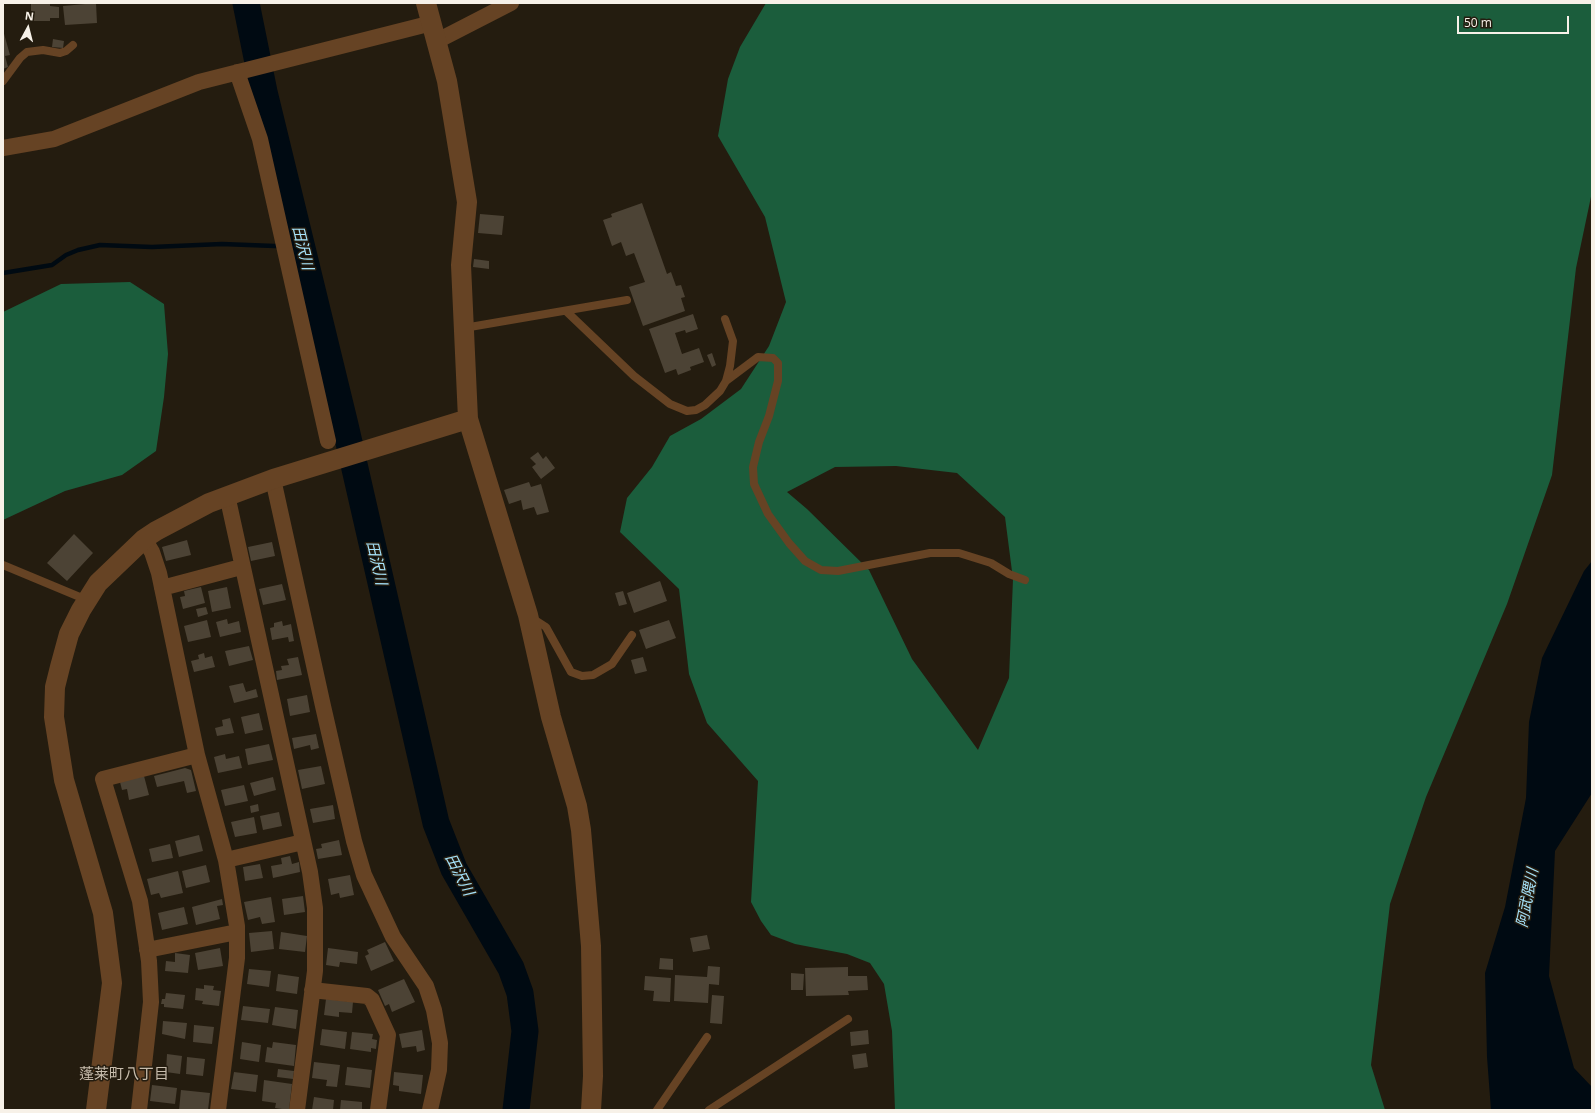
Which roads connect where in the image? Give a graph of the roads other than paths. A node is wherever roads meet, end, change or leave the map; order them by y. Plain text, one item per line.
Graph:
1 (426, 3) edge
2 (511, 3) edge
3 (434, 32) junction
4 (73, 45) dead end
5 (237, 72) junction
6 (3, 81) edge
7 (3, 148) edge
8 (627, 300) dead end
9 (566, 311) junction
10 (725, 320) dead end
11 (463, 328) junction
12 (726, 381) junction
13 (468, 419) junction
14 (328, 441) dead end
15 (273, 479) junction
16 (227, 495) junction
17 (144, 539) junction
18 (3, 565) edge
19 (241, 567) junction
20 (1025, 580) dead end
21 (162, 588) junction
22 (87, 600) junction
23 (528, 615) junction
24 (632, 635) dead end
25 (197, 755) junction
26 (303, 842) junction
27 (226, 860) junction
28 (237, 932) junction
29 (147, 950) junction
30 (312, 990) junction
31 (848, 1020) dead end
32 (707, 1037) dead end
33 (96, 1110) edge
34 (139, 1110) edge
35 (218, 1110) edge
36 (297, 1110) edge
37 (378, 1110) edge
38 (430, 1110) edge
39 (591, 1110) edge
40 (657, 1110) edge
41 (709, 1110) edge

1 - 3 street
2 - 3 street
3 - 5 street
3 - 11 street
4 - 6 lane
5 - 7 street
5 - 14 street
8 - 9 lane
9 - 11 lane
9 - 12 lane
10 - 12 lane
11 - 13 street
12 - 20 lane
13 - 15 street
13 - 23 street
15 - 16 street
15 - 38 street
16 - 17 street
16 - 19 street
17 - 21 street
17 - 22 street
18 - 22 lane
19 - 21 street
19 - 26 street
21 - 25 street
22 - 33 street
23 - 24 lane
23 - 39 street
25 - 27 street
25 - 29 street
26 - 27 street
26 - 30 street
27 - 28 street
28 - 29 street
28 - 35 street
29 - 34 street
30 - 36 street
30 - 37 street
31 - 41 lane
32 - 40 lane

